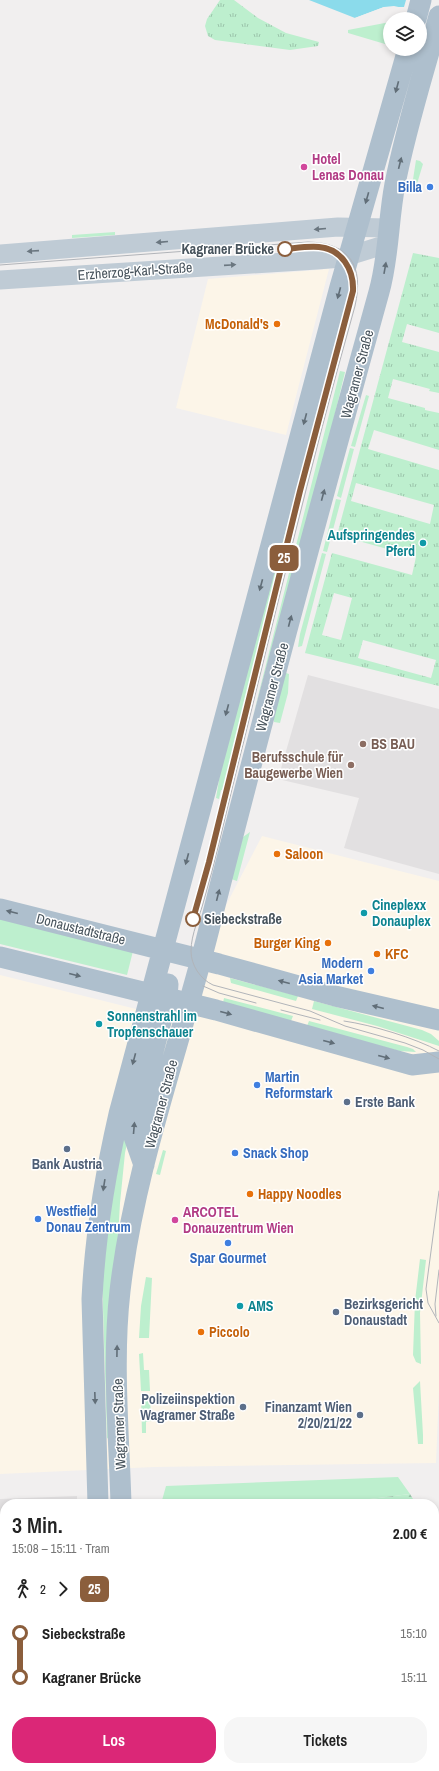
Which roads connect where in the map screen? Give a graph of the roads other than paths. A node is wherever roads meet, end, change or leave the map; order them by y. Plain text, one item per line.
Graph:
1 (421, 0) edge
2 (418, 12) edge
3 (438, 21) edge
4 (406, 56) edge
5 (359, 227) junction
6 (388, 236) junction
7 (0, 254) edge
8 (350, 256) junction
9 (0, 280) edge
10 (0, 909) edge
11 (163, 950) junction
12 (0, 957) edge
13 (201, 960) junction
14 (159, 996) junction
15 (188, 1003) junction
16 (439, 1020) edge
17 (439, 1062) edge
18 (144, 1165) junction
19 (98, 1499) edge
20 (121, 1499) edge

1 - 2 main road
6 -> 3 main road, Wagramer Straße
4 -> 5 main road, Wagramer Straße
5 - 6 main road, Erzherzog-Karl-Straße
5 -> 7 main road, Erzherzog-Karl-Straße
5 - 8 main road, Wagramer Straße
6 - 8 main road, Erzherzog-Karl-Straße
13 -> 6 main road, Wagramer Straße
9 -> 8 main road, Erzherzog-Karl-Straße
8 -> 11 main road, Wagramer Straße
11 -> 10 main road, Donaustadtstraße
11 - 13 main road, Donaustadtstraße
11 - 14 main road, Wagramer Straße
12 -> 14 main road
13 - 15 main road, Wagramer Straße
16 -> 13 main road
14 - 15 main road
18 -> 14 main road
14 -> 19 main road, Wagramer Straße
15 -> 17 main road
15 - 18 main road, Wagramer Straße
20 -> 18 main road, Wagramer Straße

